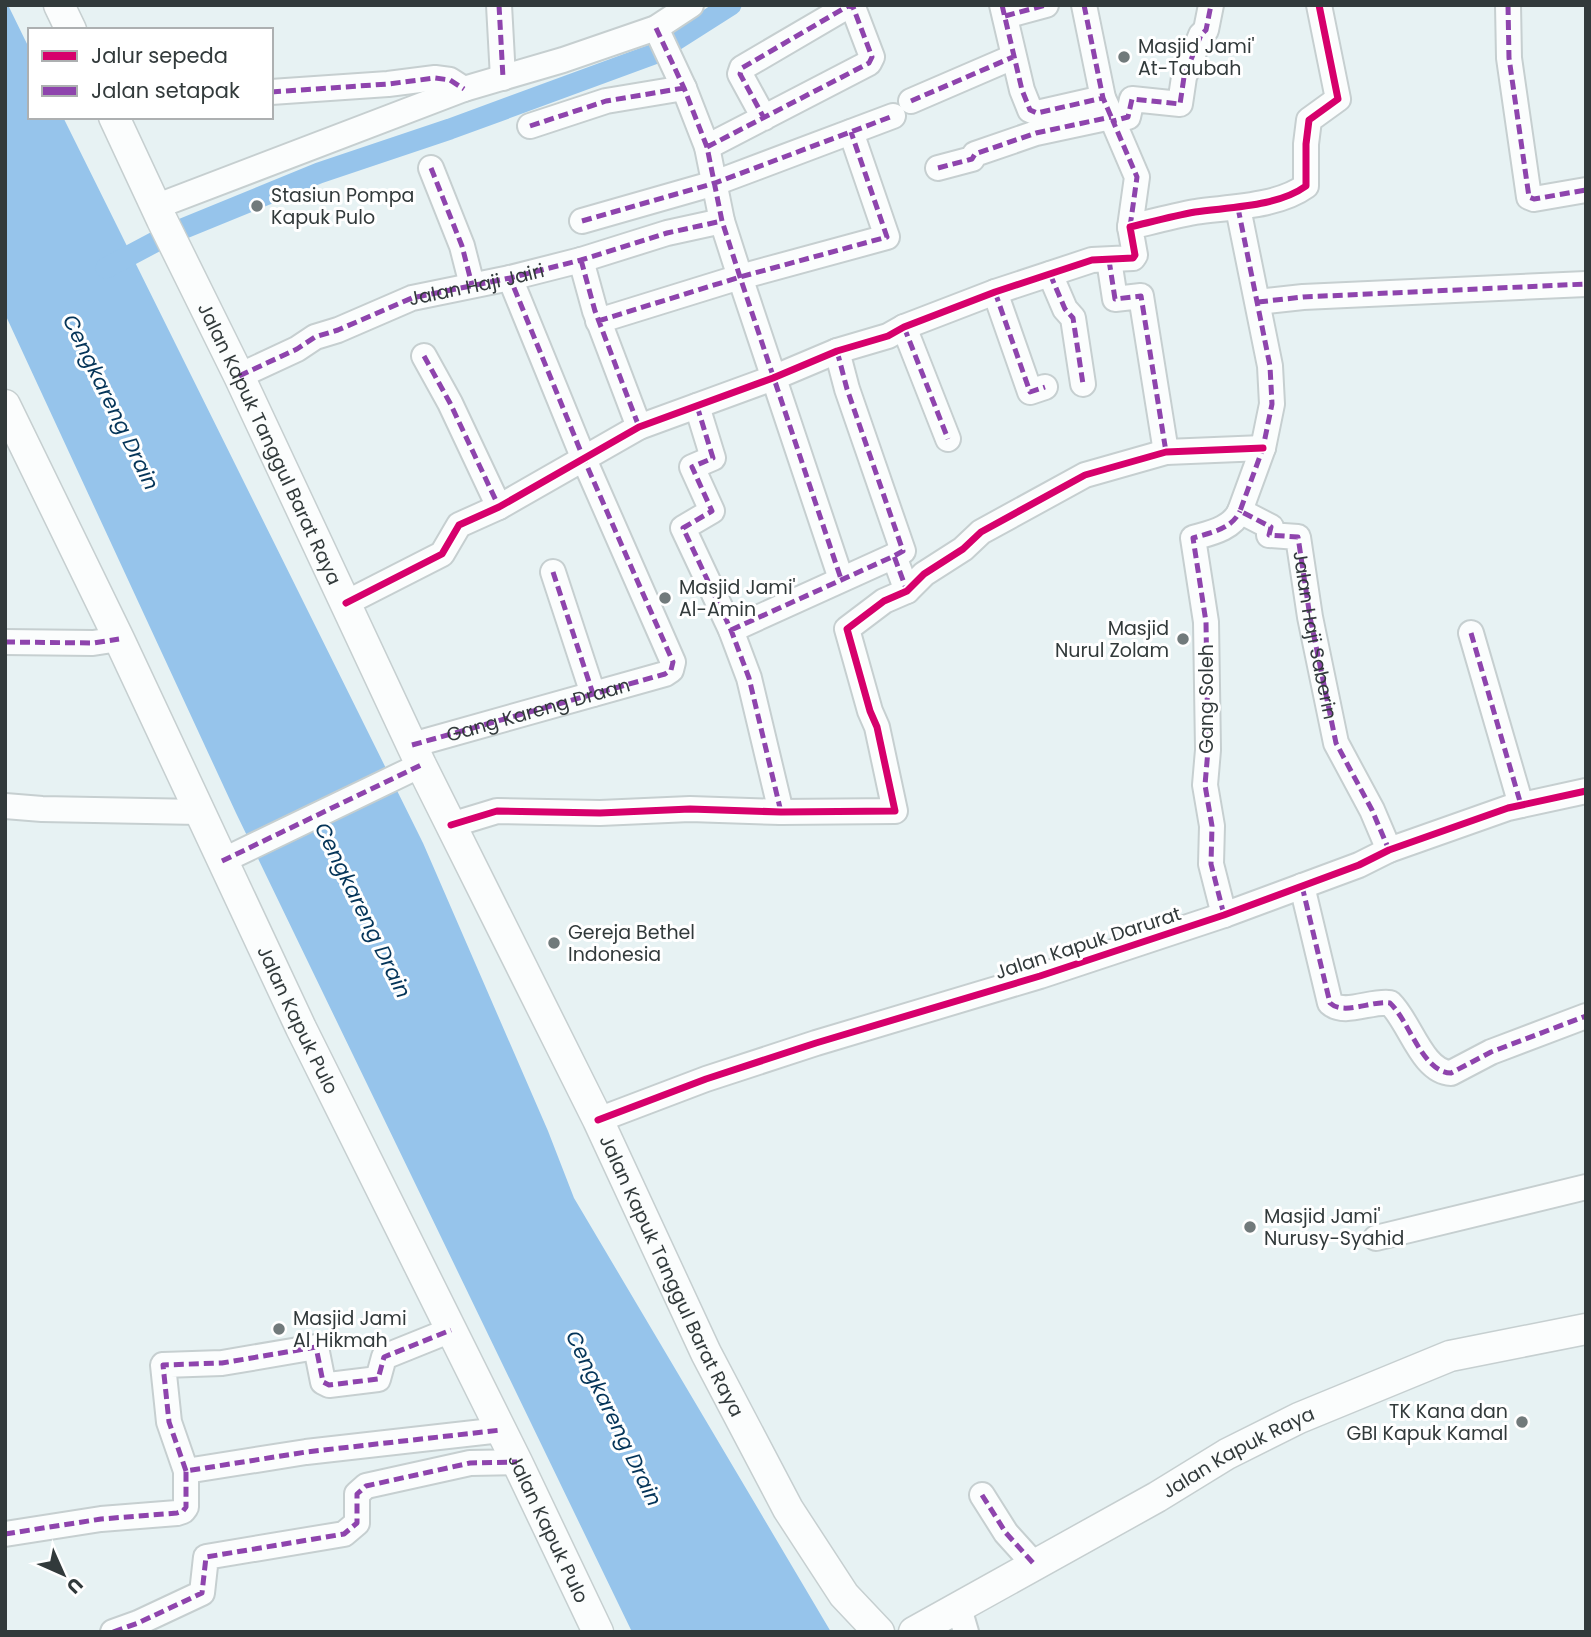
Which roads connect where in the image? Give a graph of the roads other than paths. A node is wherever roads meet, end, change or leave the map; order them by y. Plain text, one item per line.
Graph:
1 (59, 5) edge
2 (499, 5) edge
3 (691, 5) edge
4 (1046, 5) edge
5 (1084, 5) edge
6 (1211, 5) edge
7 (1319, 5) edge
8 (1508, 5) edge
9 (1003, 10) edge
10 (70, 28) edge
11 (659, 35) junction
12 (1013, 57) junction
13 (503, 78) junction
14 (683, 85) junction
15 (464, 89) junction
16 (273, 92) edge
17 (1109, 112) junction
18 (764, 118) junction
19 (115, 119) edge
20 (530, 126) dead end
21 (851, 132) junction
22 (707, 147) junction
23 (431, 168) dead end
24 (938, 168) dead end
25 (715, 183) junction
26 (1586, 190) edge
27 (1238, 208) junction
28 (158, 213) junction
29 (722, 220) junction
30 (582, 221) dead end
31 (1130, 227) junction
32 (581, 260) junction
33 (1109, 260) junction
34 (1050, 274) junction
35 (740, 277) junction
36 (510, 278) junction
37 (1586, 284) edge
38 (471, 285) junction
39 (995, 292) junction
40 (1258, 302) junction
41 (598, 321) junction
42 (905, 327) junction
43 (837, 351) junction
44 (424, 356) dead end
45 (239, 376) junction
46 (773, 378) junction
47 (1083, 384) dead end
48 (1045, 387) dead end
49 (5, 405) edge
50 (697, 406) junction
51 (639, 427) junction
52 (948, 439) dead end
53 (1264, 448) junction
54 (1166, 452) junction
55 (583, 457) junction
56 (499, 507) junction
57 (1240, 511) junction
58 (894, 556) junction
59 (552, 572) dead end
60 (841, 579) junction
61 (907, 591) junction
62 (346, 603) junction
63 (731, 630) junction
64 (1471, 634) dead end
65 (119, 639) junction
66 (5, 642) edge
67 (593, 694) junction
68 (413, 761) junction
69 (1586, 791) edge
70 (1521, 805) junction
71 (5, 806) edge
72 (200, 812) junction
73 (781, 812) junction
74 (451, 825) junction
75 (1389, 850) junction
76 (233, 856) junction
77 (1302, 886) junction
78 (1224, 915) junction
79 (1586, 1016) edge
80 (598, 1120) junction
81 (1586, 1187) edge
82 (1376, 1238) dead end
83 (1586, 1329) edge
84 (451, 1330) junction
85 (501, 1430) junction
86 (517, 1462) junction
87 (186, 1471) junction
88 (982, 1494) dead end
89 (5, 1534) edge
90 (1034, 1564) junction
91 (962, 1620) edge
92 (113, 1632) edge
93 (598, 1632) edge
94 (879, 1632) edge
95 (914, 1632) edge

1 - 10 main road
2 - 13 street
3 - 11 street
4 - 9 street
5 - 17 street
6 - 17 street
7 - 27 street
8 - 26 street
9 - 12 street
11 - 13 street
11 - 14 street
12 - 17 street
12 - 21 street
13 - 15 street
14 - 20 street
14 - 22 street
15 - 16 street
15 - 28 street
17 - 24 street
17 - 31 street
18 - 18 street
18 - 22 street
19 - 28 main road
21 - 25 street
21 - 35 street
22 - 25 street
23 - 38 street
25 - 29 street
25 - 30 street
27 - 31 street
27 - 40 street
28 - 45 main road, Jalan Kapuk Tanggul Barat Raya
29 - 32 street, Jalan Haji Jairi
29 - 35 street
31 - 33 street
32 - 36 street, Jalan Haji Jairi
32 - 41 street
33 - 34 street
33 - 54 street
34 - 39 street
34 - 47 street
35 - 41 street
35 - 46 street
36 - 38 street, Jalan Haji Jairi
36 - 55 street
37 - 40 street
38 - 45 street, Jalan Haji Jairi
39 - 42 street
39 - 48 street
40 - 53 street
41 - 51 street
42 - 43 street
42 - 52 street
43 - 46 street
43 - 58 street
44 - 56 street
45 - 62 main road, Jalan Kapuk Tanggul Barat Raya
46 - 50 street
46 - 60 street
49 - 65 main road, Jalan Kapuk Pulo
50 - 51 street
50 - 63 street
51 - 55 street
53 - 54 street
53 - 57 street
54 - 61 street
55 - 56 street
55 - 67 street, Gang Kareng Draan
56 - 62 street
57 - 75 street, Jalan Haji Saberin
57 - 78 street, Gang Soleh
58 - 60 street
58 - 61 street
59 - 67 street
60 - 63 street
61 - 73 street
62 - 68 main road, Jalan Kapuk Tanggul Barat Raya
63 - 73 street
64 - 70 street
65 - 66 street
65 - 72 main road, Jalan Kapuk Pulo
67 - 68 street, Gang Kareng Draan
68 - 74 main road, Jalan Kapuk Tanggul Barat Raya
68 - 76 street, Gang Kareng Draan
69 - 70 street, Jalan Kapuk Darurat
70 - 75 street, Jalan Kapuk Darurat
71 - 72 street
72 - 76 main road, Jalan Kapuk Pulo
73 - 74 street
74 - 80 main road, Jalan Kapuk Tanggul Barat Raya
75 - 77 street, Jalan Kapuk Darurat
76 - 84 main road, Jalan Kapuk Pulo
77 - 78 street, Jalan Kapuk Darurat
77 - 79 street
78 - 80 street, Jalan Kapuk Darurat
80 - 94 main road, Jalan Kapuk Tanggul Barat Raya
81 - 82 street
83 - 90 main road, Jalan Kapuk Raya
84 - 85 main road, Jalan Kapuk Pulo
84 - 87 street
85 - 86 main road, Jalan Kapuk Pulo
85 - 87 street
86 - 92 street
86 - 93 main road, Jalan Kapuk Pulo
87 - 89 street
88 - 90 street
90 - 91 main road, Jalan Kapuk Raya
91 - 95 main road, Jalan Kapuk Raya

